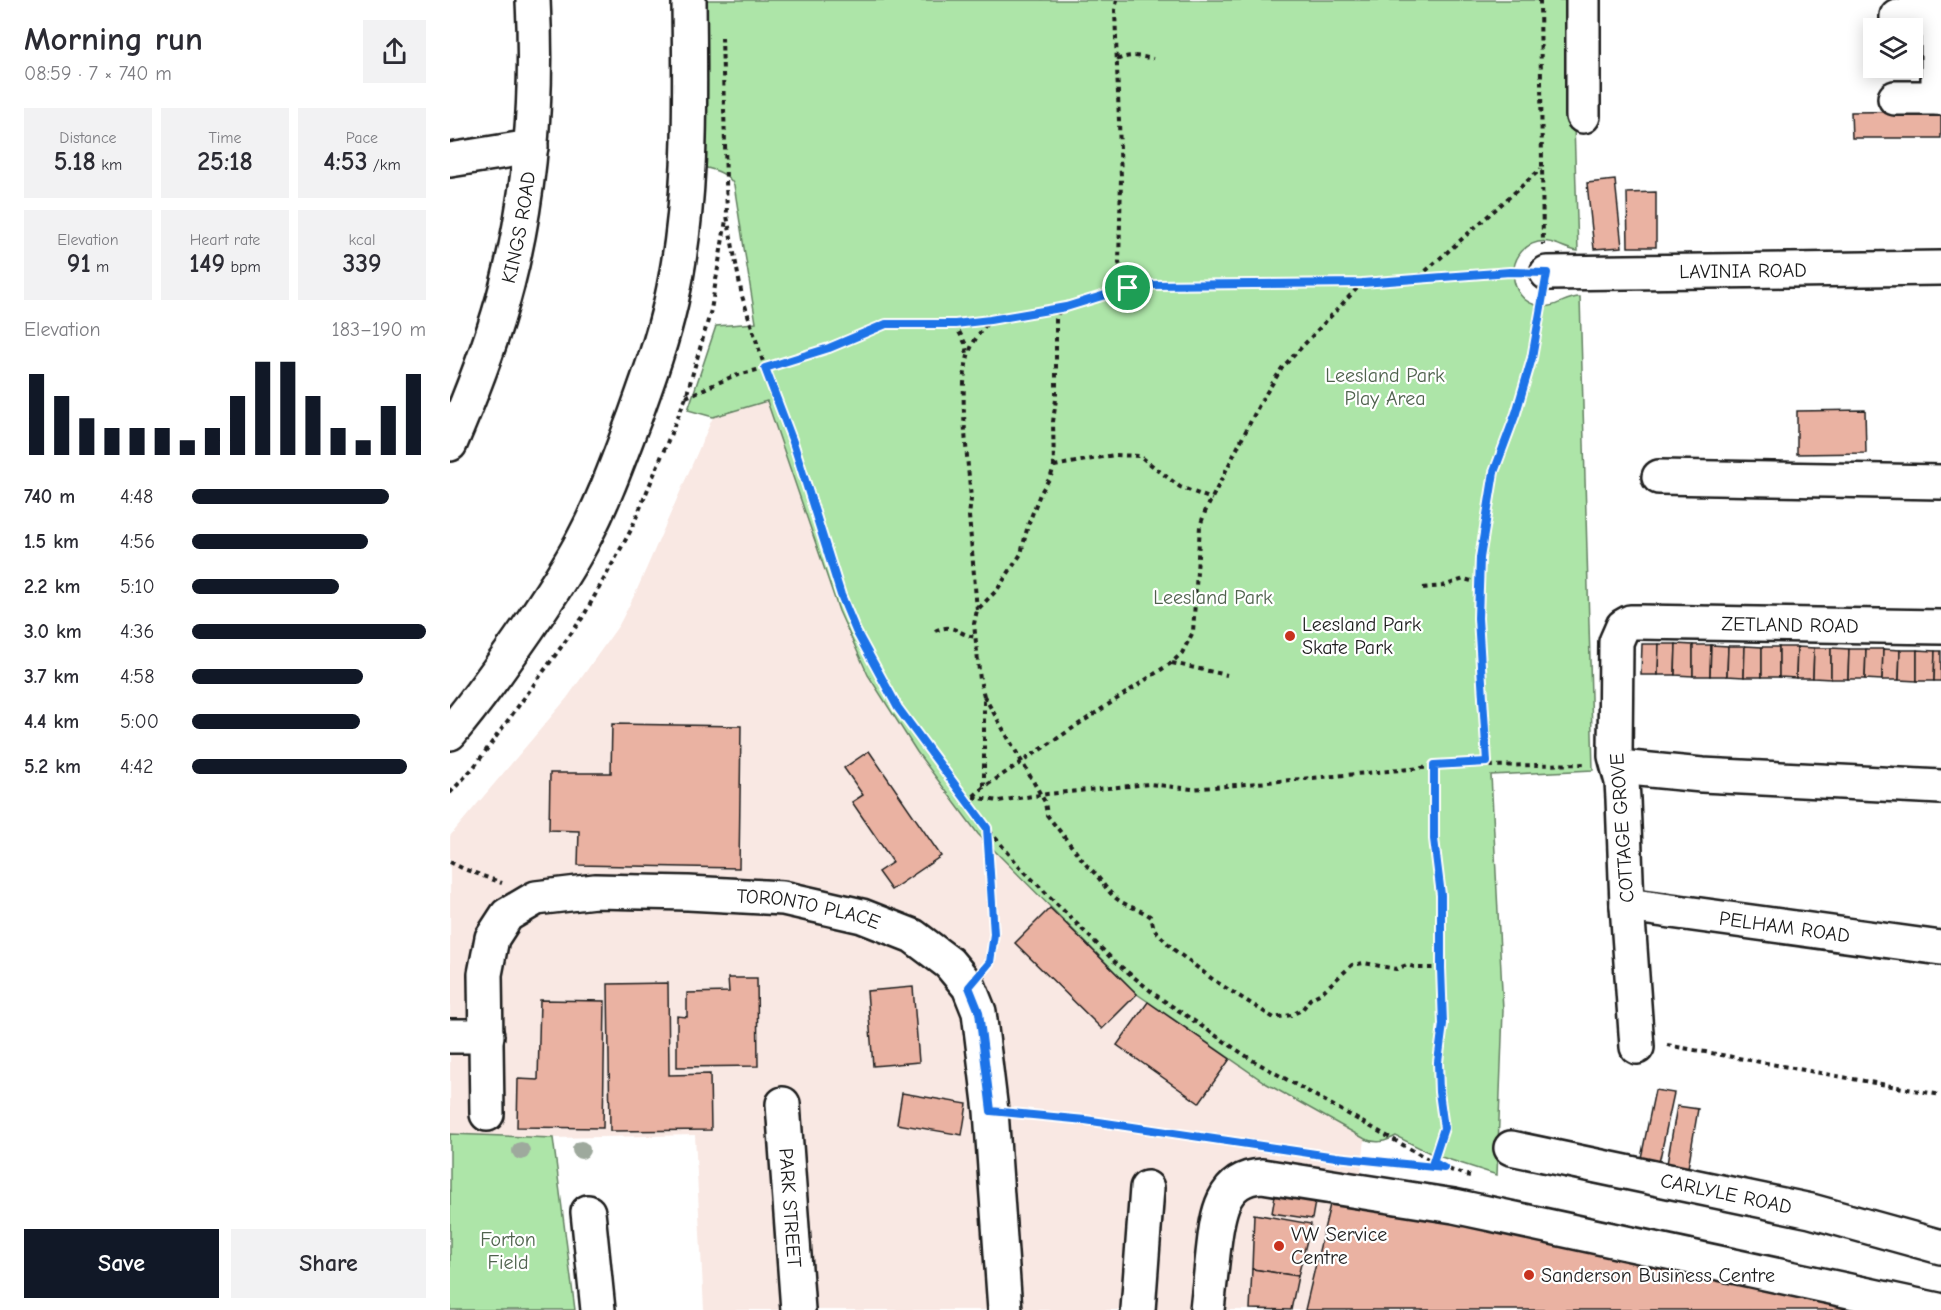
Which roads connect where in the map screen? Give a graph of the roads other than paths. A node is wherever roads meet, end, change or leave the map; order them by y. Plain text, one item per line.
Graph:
1 (533, 0) edge
2 (689, 0) edge
3 (1583, 0) edge
4 (1938, 8) edge
5 (1897, 18) edge
6 (1895, 98) dead end
7 (1940, 98) edge
8 (1583, 116) dead end
9 (531, 147) junction
10 (450, 160) edge
11 (1941, 268) edge
12 (1547, 273) road end
13 (450, 444) edge
14 (1659, 477) dead end
15 (1941, 482) edge
16 (1639, 622) joint
17 (1941, 627) edge
18 (450, 734) edge
19 (1618, 765) junction
20 (1941, 787) edge
21 (1627, 905) junction
22 (1941, 948) edge
23 (450, 1035) edge
24 (487, 1036) junction
25 (1637, 1043) road end
26 (783, 1104) dead end
27 (487, 1114) dead end
28 (1512, 1148) dead end
29 (1147, 1188) dead end
30 (588, 1212) dead end
31 (1941, 1247) edge
32 (598, 1310) edge
33 (798, 1310) edge
34 (1005, 1310) edge
35 (1138, 1310) edge
36 (1208, 1310) edge
37 (1938, 1310) edge

1 - 9 street, KINGS ROAD
2 - 18 street
3 - 8 street
4 - 5 street
4 - 7 street
6 - 7 street
9 - 10 street
9 - 13 street, KINGS ROAD
11 - 12 street, LAVINIA ROAD
14 - 15 street
16 - 17 street, ZETLAND ROAD
16 - 19 street, COTTAGE GROVE
19 - 20 street
19 - 21 street, COTTAGE GROVE
21 - 22 street, PELHAM ROAD
21 - 25 street, COTTAGE GROVE
23 - 24 street
24 - 27 street, TORONTO PLACE
24 - 34 street, TORONTO PLACE
26 - 33 street, PARK STREET
28 - 31 street, CARLYLE ROAD
29 - 35 street
30 - 32 street
36 - 37 street

